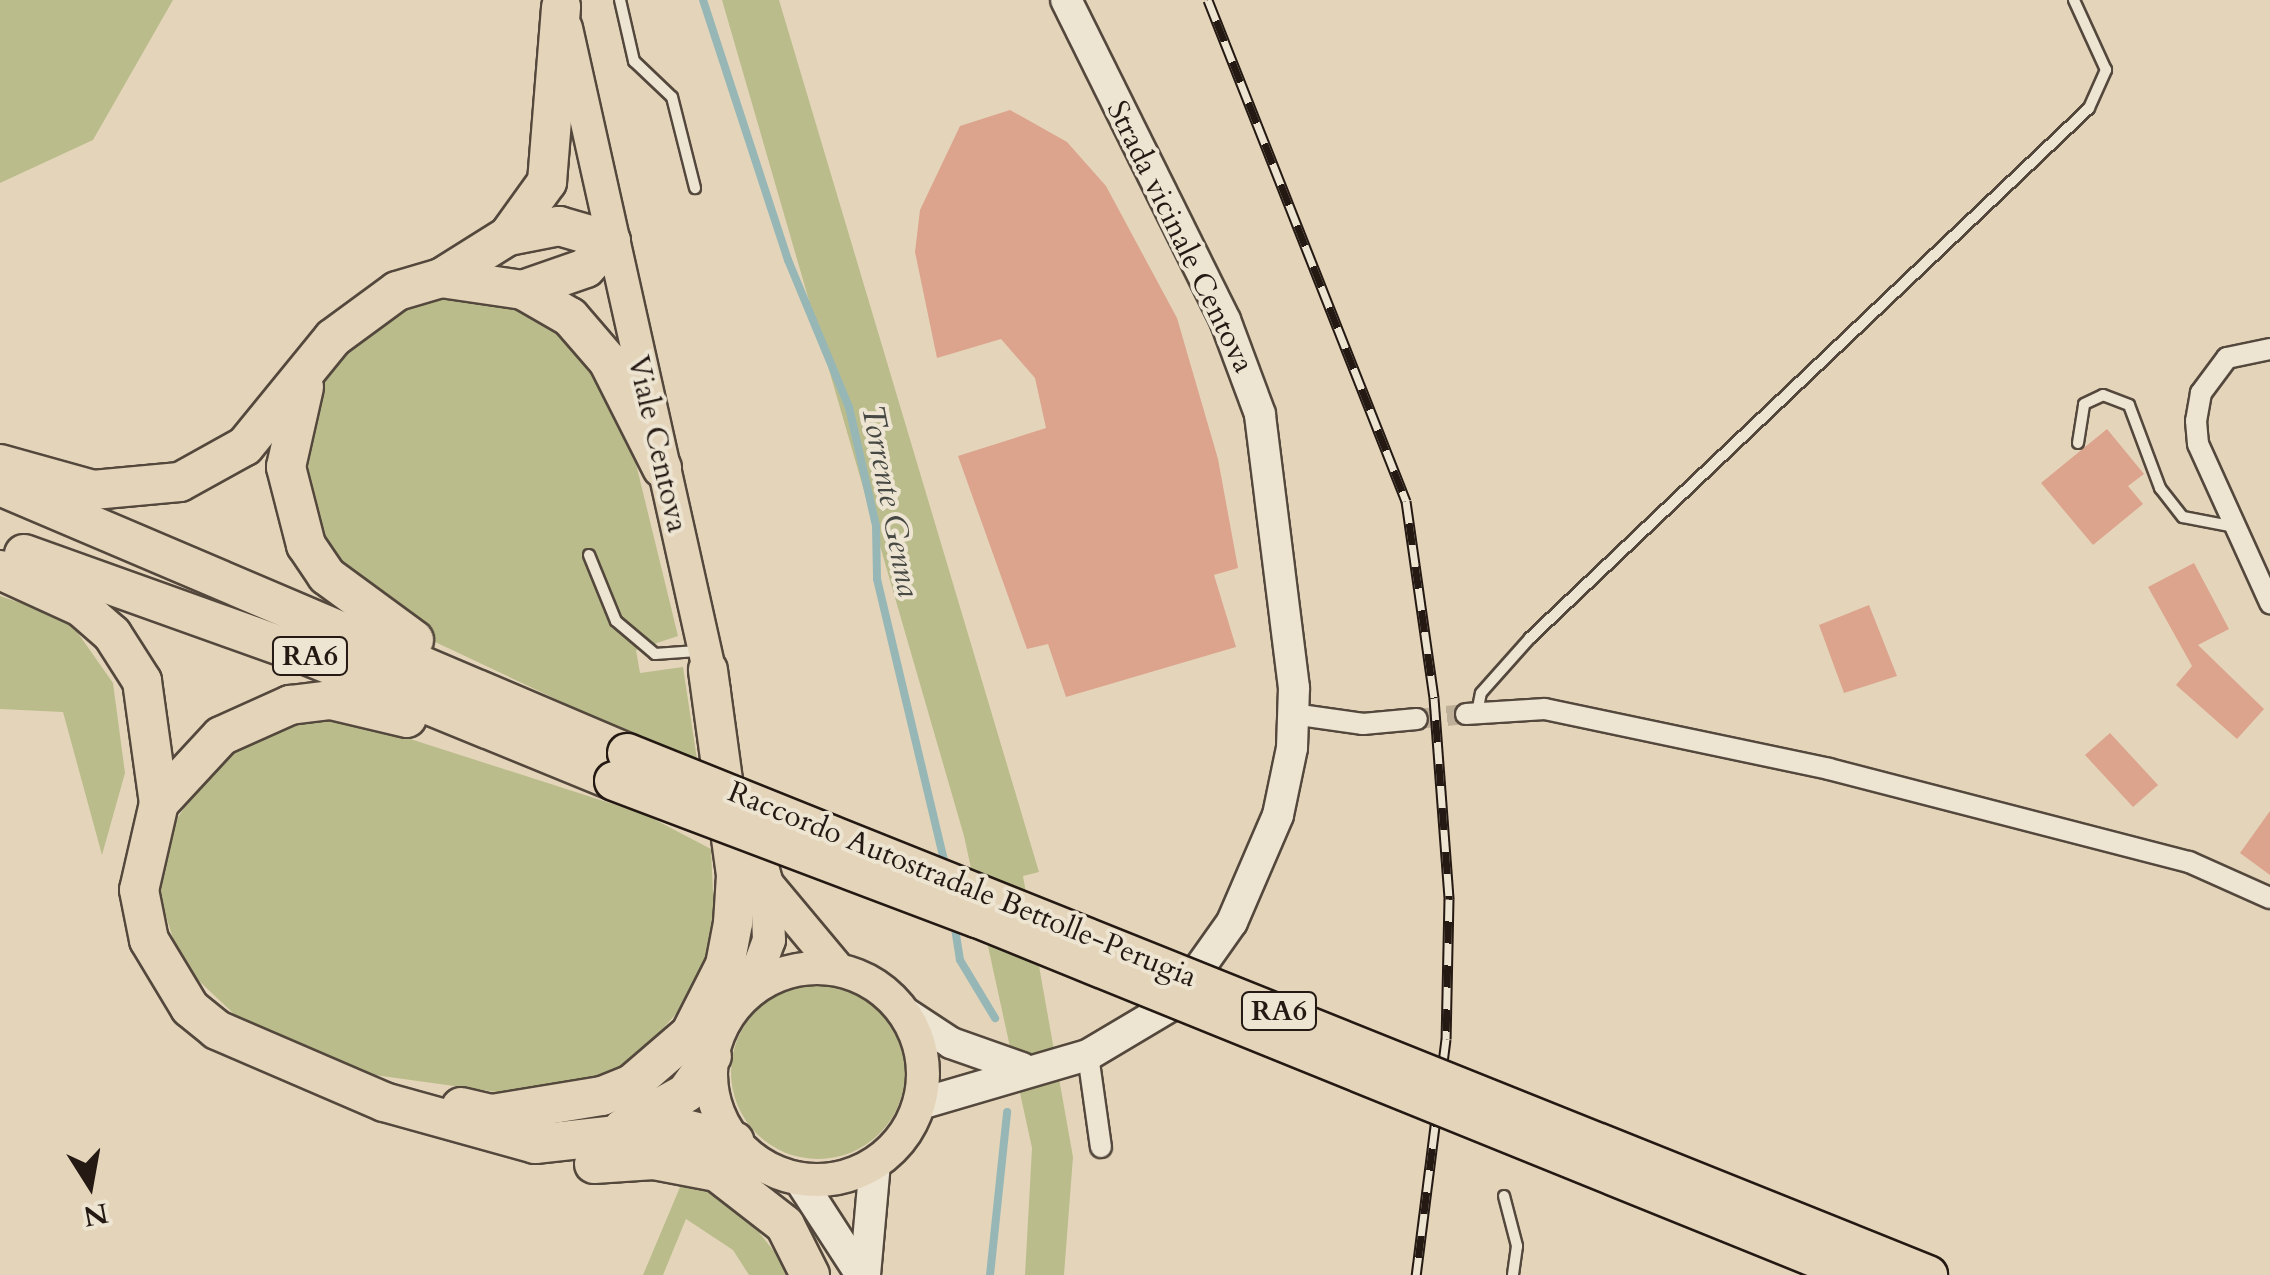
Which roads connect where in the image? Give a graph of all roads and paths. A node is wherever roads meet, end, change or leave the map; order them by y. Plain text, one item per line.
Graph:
1 (620, 0) edge
2 (1066, 0) edge
3 (2074, 0) edge
4 (561, 3) edge
5 (695, 188) dead end
6 (508, 236) junction
7 (612, 241) junction
8 (441, 278) junction
9 (523, 290) junction
10 (2270, 350) edge
11 (309, 370) junction
12 (2078, 443) dead end
13 (0, 464) edge
14 (662, 468) junction
15 (0, 487) edge
16 (2236, 527) junction
17 (0, 546) edge
18 (589, 554) dead end
19 (0, 570) edge
20 (2270, 603) edge
21 (706, 660) junction
22 (1293, 714) junction
23 (1472, 714) joint
24 (1417, 719) tunnel mouth
25 (615, 759) junction
26 (159, 803) junction
27 (767, 884) junction
28 (2270, 898) edge
29 (838, 970) junction
30 (750, 992) junction
31 (904, 1012) junction
32 (1088, 1055) junction
33 (712, 1056) junction
34 (1022, 1068) junction
35 (384, 1102) junction
36 (920, 1104) junction
37 (598, 1140) junction
38 (734, 1141) junction
39 (1101, 1147) dead end
40 (874, 1164) junction
41 (799, 1179) junction
42 (1504, 1196) dead end
43 (810, 1275) edge
44 (863, 1275) edge
45 (1513, 1275) edge
46 (1858, 1275) edge
47 (1928, 1275) edge

1 - 5 lane
2 - 22 street, Strada vicinale Centova
3 - 23 lane
4 - 6 highway
4 - 7 main road, Viale Centova
6 - 7 highway
6 - 8 highway
7 - 9 highway
7 - 14 main road, Viale Centova
8 - 9 highway
8 - 11 highway
9 - 14 highway
10 - 16 street
11 - 13 highway
11 - 25 highway
12 - 16 lane
14 - 21 main road, Viale Centova
15 - 25 highway, Raccordo Autostradale Bettolle-Perugia / RA6
16 - 20 street
17 - 25 highway, RA6
18 - 21 lane
19 - 26 highway
21 - 27 main road, Viale Centova
21 - 35 highway
22 - 24 street
22 - 32 street, Strada vicinale Centova
23 - 28 street
25 - 26 highway
25 - 46 highway, RA6, bridge
25 - 47 highway, Raccordo Autostradale Bettolle-Perugia / RA6, bridge
26 - 35 highway
27 - 29 main road
27 - 30 main road
29 - 30 main road
29 - 31 main road
30 - 33 main road
31 - 34 street
31 - 36 main road
32 - 34 street, Strada vicinale Centova
32 - 39 street
33 - 37 highway
33 - 38 main road
34 - 36 street, Strada vicinale Centova
35 - 37 highway
35 - 43 highway
36 - 40 main road
37 - 38 highway
38 - 41 main road
40 - 41 main road
40 - 44 street
41 - 44 street
42 - 45 lane

